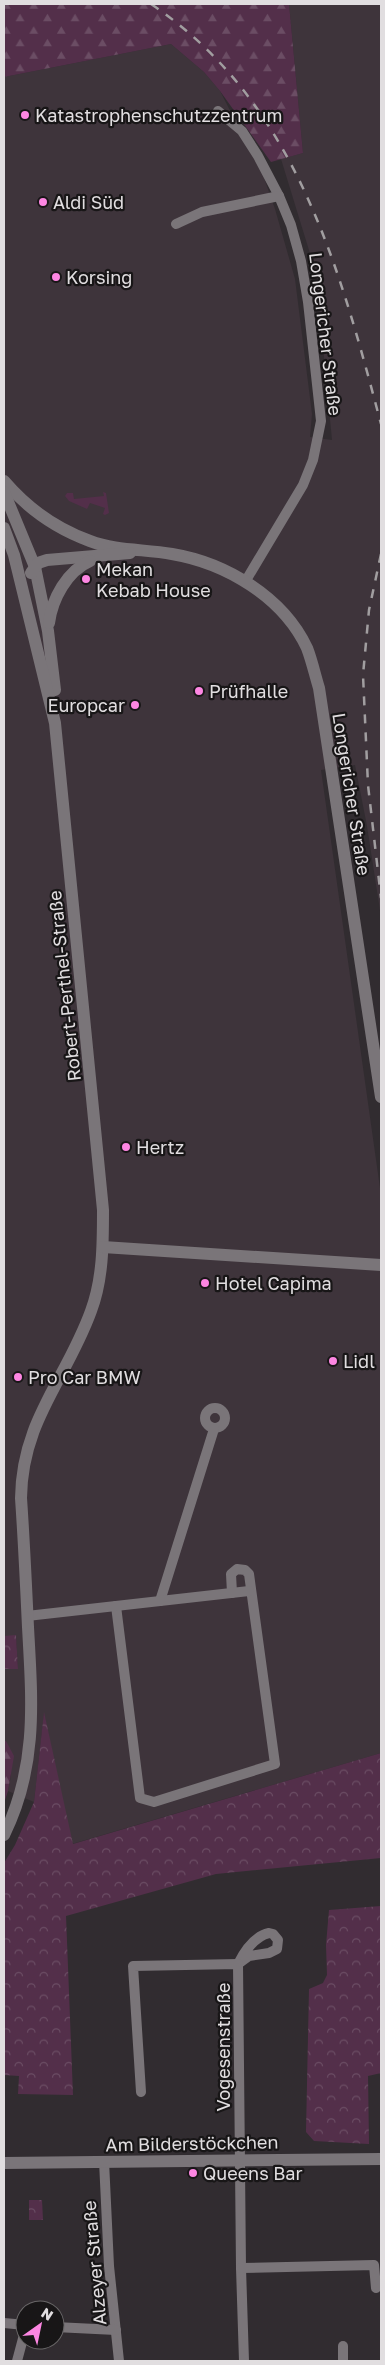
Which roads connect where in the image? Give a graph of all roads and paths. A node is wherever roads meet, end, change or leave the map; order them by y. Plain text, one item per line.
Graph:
1 (218, 111) dead end
2 (280, 196) junction
3 (176, 224) dead end
4 (4, 481) edge
5 (4, 492) edge
6 (4, 528) edge
7 (147, 552) junction
8 (14, 555) junction
9 (96, 558) junction
10 (35, 568) junction
11 (245, 582) junction
12 (24, 595) junction
13 (48, 631) junction
14 (55, 723) junction
15 (381, 1097) edge
16 (103, 1247) junction
17 (381, 1265) edge
18 (214, 1428) dead end
19 (250, 1591) junction
20 (232, 1593) junction
21 (160, 1601) junction
22 (116, 1606) junction
23 (27, 1616) junction
24 (4, 1835) edge
25 (141, 2092) dead end
26 (381, 2158) edge
27 (240, 2159) junction
28 (104, 2161) junction
29 (4, 2163) edge
30 (241, 2268) junction
31 (376, 2288) dead end
32 (65, 2327) edge
33 (116, 2330) junction
34 (343, 2346) dead end
35 (119, 2361) edge
36 (244, 2361) edge
37 (343, 2361) edge

1 - 2 street, Longericher Straße
2 - 3 street
2 - 11 street, Longericher Straße
4 - 7 street, Longericher Straße
5 - 10 street, Robert-Perthel-Straße
6 - 8 street, Robert-Perthel-Straße
7 - 9 street, Longericher Straße
7 - 11 street, Longericher Straße
8 - 10 street
8 - 12 street, Robert-Perthel-Straße
9 - 10 street, Longericher Straße
9 - 13 street
10 - 12 street
10 - 13 street, Robert-Perthel-Straße
11 - 15 street, Longericher Straße
12 - 14 street, Robert-Perthel-Straße
13 - 14 street, Robert-Perthel-Straße
14 - 16 street, Robert-Perthel-Straße
16 - 17 street
16 - 23 street, Robert-Perthel-Straße
18 - 21 street
19 - 20 street
19 - 20 street
19 - 22 street
20 - 21 street
21 - 22 street
22 - 23 street
23 - 24 street, Robert-Perthel-Straße
25 - 27 street, Vogesenstraße
26 - 27 street, Am Bilderstöckchen
27 - 28 street, Am Bilderstöckchen
27 - 30 street, Vogesenstraße
28 - 29 street, Am Bilderstöckchen
28 - 33 street, Alzeyer Straße
30 - 31 street
30 - 36 street, Vogesenstraße
32 - 33 street
33 - 35 street, Alzeyer Straße
34 - 37 street

